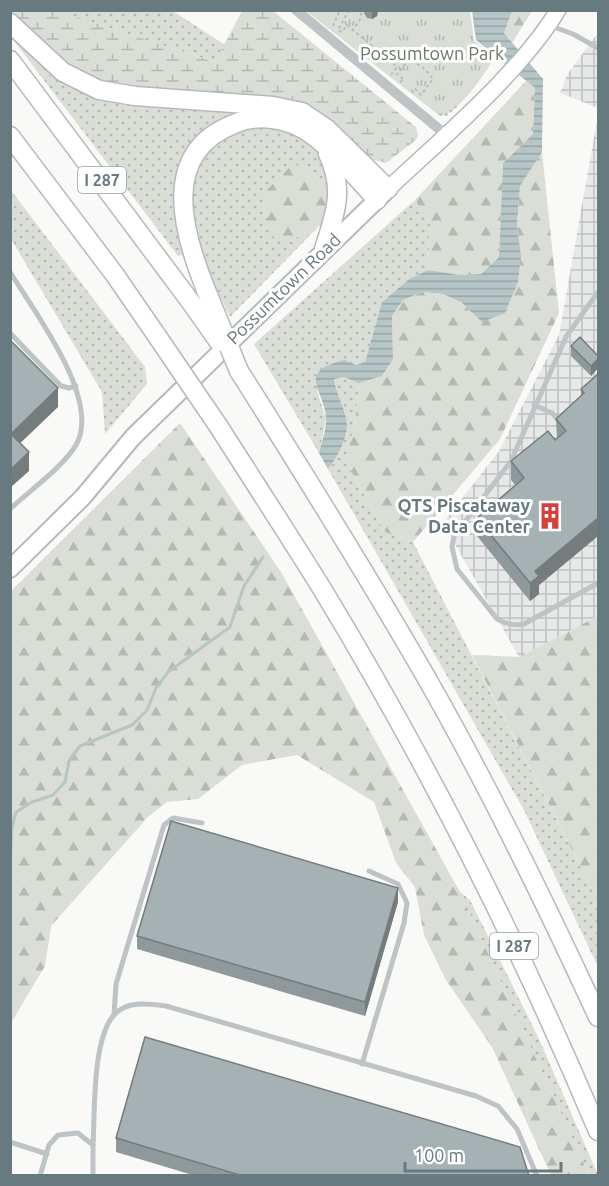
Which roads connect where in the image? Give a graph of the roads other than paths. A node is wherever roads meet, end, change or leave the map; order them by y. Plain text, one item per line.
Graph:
1 (296, 10) edge
2 (558, 10) edge
3 (10, 23) edge
4 (549, 25) junction
5 (598, 48) edge
6 (10, 60) edge
7 (445, 134) junction
8 (11, 137) edge
9 (324, 147) junction
10 (382, 194) junction
11 (324, 249) junction
12 (10, 272) edge
13 (598, 292) edge
14 (10, 333) edge
15 (239, 371) junction
16 (76, 386) junction
17 (534, 405) junction
18 (564, 426) edge
19 (10, 509) edge
20 (10, 568) edge
21 (598, 583) edge
22 (202, 823) dead end
23 (369, 871) dead end
24 (114, 1014) junction
25 (598, 1017) edge
26 (362, 1064) junction
27 (598, 1131) edge
28 (10, 1142) edge
29 (93, 1146) junction
30 (47, 1154) junction
31 (40, 1176) edge
32 (93, 1176) edge
33 (537, 1176) edge

1 - 7 street
2 - 4 main road, Possumtown Road
3 - 10 highway
4 - 5 lane
4 - 7 main road, Possumtown Road
6 - 15 highway, I 287, bridge
7 - 10 main road, Possumtown Road
8 - 27 highway, I 287, bridge
9 - 10 highway
9 - 11 highway
9 - 15 highway, bridge
10 - 11 highway, Possumtown Road
11 - 20 highway, Possumtown Road
12 - 16 lane
13 - 17 lane
14 - 16 lane
15 - 25 highway, I 287
16 - 19 lane
17 - 18 lane
17 - 21 lane
22 - 24 lane
23 - 26 lane
24 - 26 lane
24 - 29 lane
26 - 33 lane
28 - 30 lane
29 - 30 lane
29 - 32 lane
30 - 31 lane

